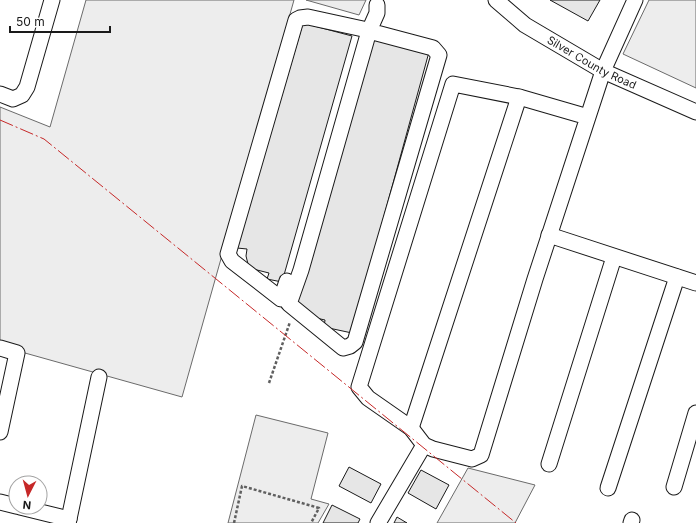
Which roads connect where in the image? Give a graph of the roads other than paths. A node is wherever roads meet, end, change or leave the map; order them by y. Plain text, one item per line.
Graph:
1 (52, 0) edge
2 (496, 0) edge
3 (635, 0) edge
4 (378, 2) edge
5 (366, 30) junction
6 (603, 71) junction
7 (0, 94) edge
8 (520, 97) junction
9 (696, 112) edge
10 (588, 117) junction
11 (549, 235) junction
12 (614, 257) junction
13 (677, 277) junction
14 (696, 283) edge
15 (0, 348) edge
16 (98, 377) dead end
17 (696, 413) edge
18 (411, 428) junction
19 (0, 432) edge
20 (424, 445) junction
21 (548, 464) dead end
22 (674, 487) dead end
23 (608, 488) dead end
24 (47, 515) edge
25 (68, 521) edge
26 (378, 523) edge

1 - 7 street
2 - 6 street, Silver County Road
3 - 6 street
4 - 5 street
5 - 5 street
5 - 5 street
6 - 9 street, Silver County Road
6 - 10 street
8 - 10 street
8 - 18 street
8 - 18 street
10 - 11 street
11 - 12 street
11 - 20 street
12 - 13 street
12 - 21 street
13 - 14 street
13 - 23 street
15 - 19 street
16 - 25 street
17 - 22 street
18 - 20 street
20 - 26 street
24 - 25 street

